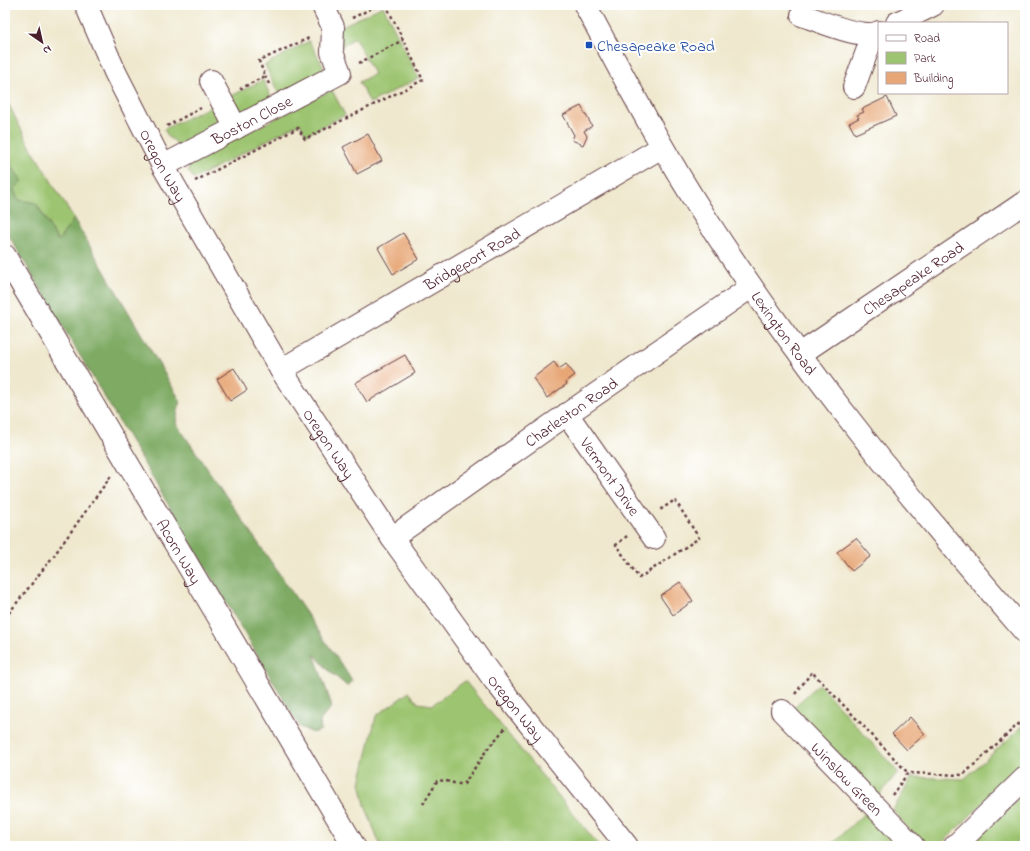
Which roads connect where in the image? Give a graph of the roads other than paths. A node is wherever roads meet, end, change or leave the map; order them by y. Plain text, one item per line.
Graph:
1 (86, 5) edge
2 (585, 5) edge
3 (933, 5) edge
4 (802, 15) dead end
5 (328, 17) road end
6 (899, 22) edge
7 (876, 33) edge
8 (854, 87) dead end
9 (215, 90) road end
10 (236, 128) junction
11 (662, 146) junction
12 (163, 166) junction
13 (1025, 202) edge
14 (5, 256) edge
15 (751, 287) junction
16 (800, 354) junction
17 (281, 370) junction
18 (567, 414) junction
19 (392, 538) junction
20 (654, 538) dead end
21 (1025, 632) edge
22 (782, 711) road end
23 (1025, 778) edge
24 (354, 846) edge
25 (628, 846) edge
26 (913, 846) edge
27 (955, 846) edge

1 - 12 street, Oregon Way
2 - 11 street, Lexington Road
3 - 6 street
4 - 7 street
5 - 10 street, Boston Close
7 - 8 street
9 - 10 street
10 - 12 street, Boston Close
11 - 15 street, Lexington Road
11 - 17 street, Bridgeport Road
12 - 17 street, Oregon Way
13 - 16 street, Chesapeake Road
14 - 24 street, Acorn Way
15 - 16 street, Lexington Road
15 - 18 street, Charleston Road
16 - 21 street, Lexington Road
17 - 19 street, Oregon Way
18 - 19 street, Charleston Road
18 - 20 street, Vermont Drive
19 - 25 street, Oregon Way
22 - 26 street, Winslow Green
23 - 27 street

